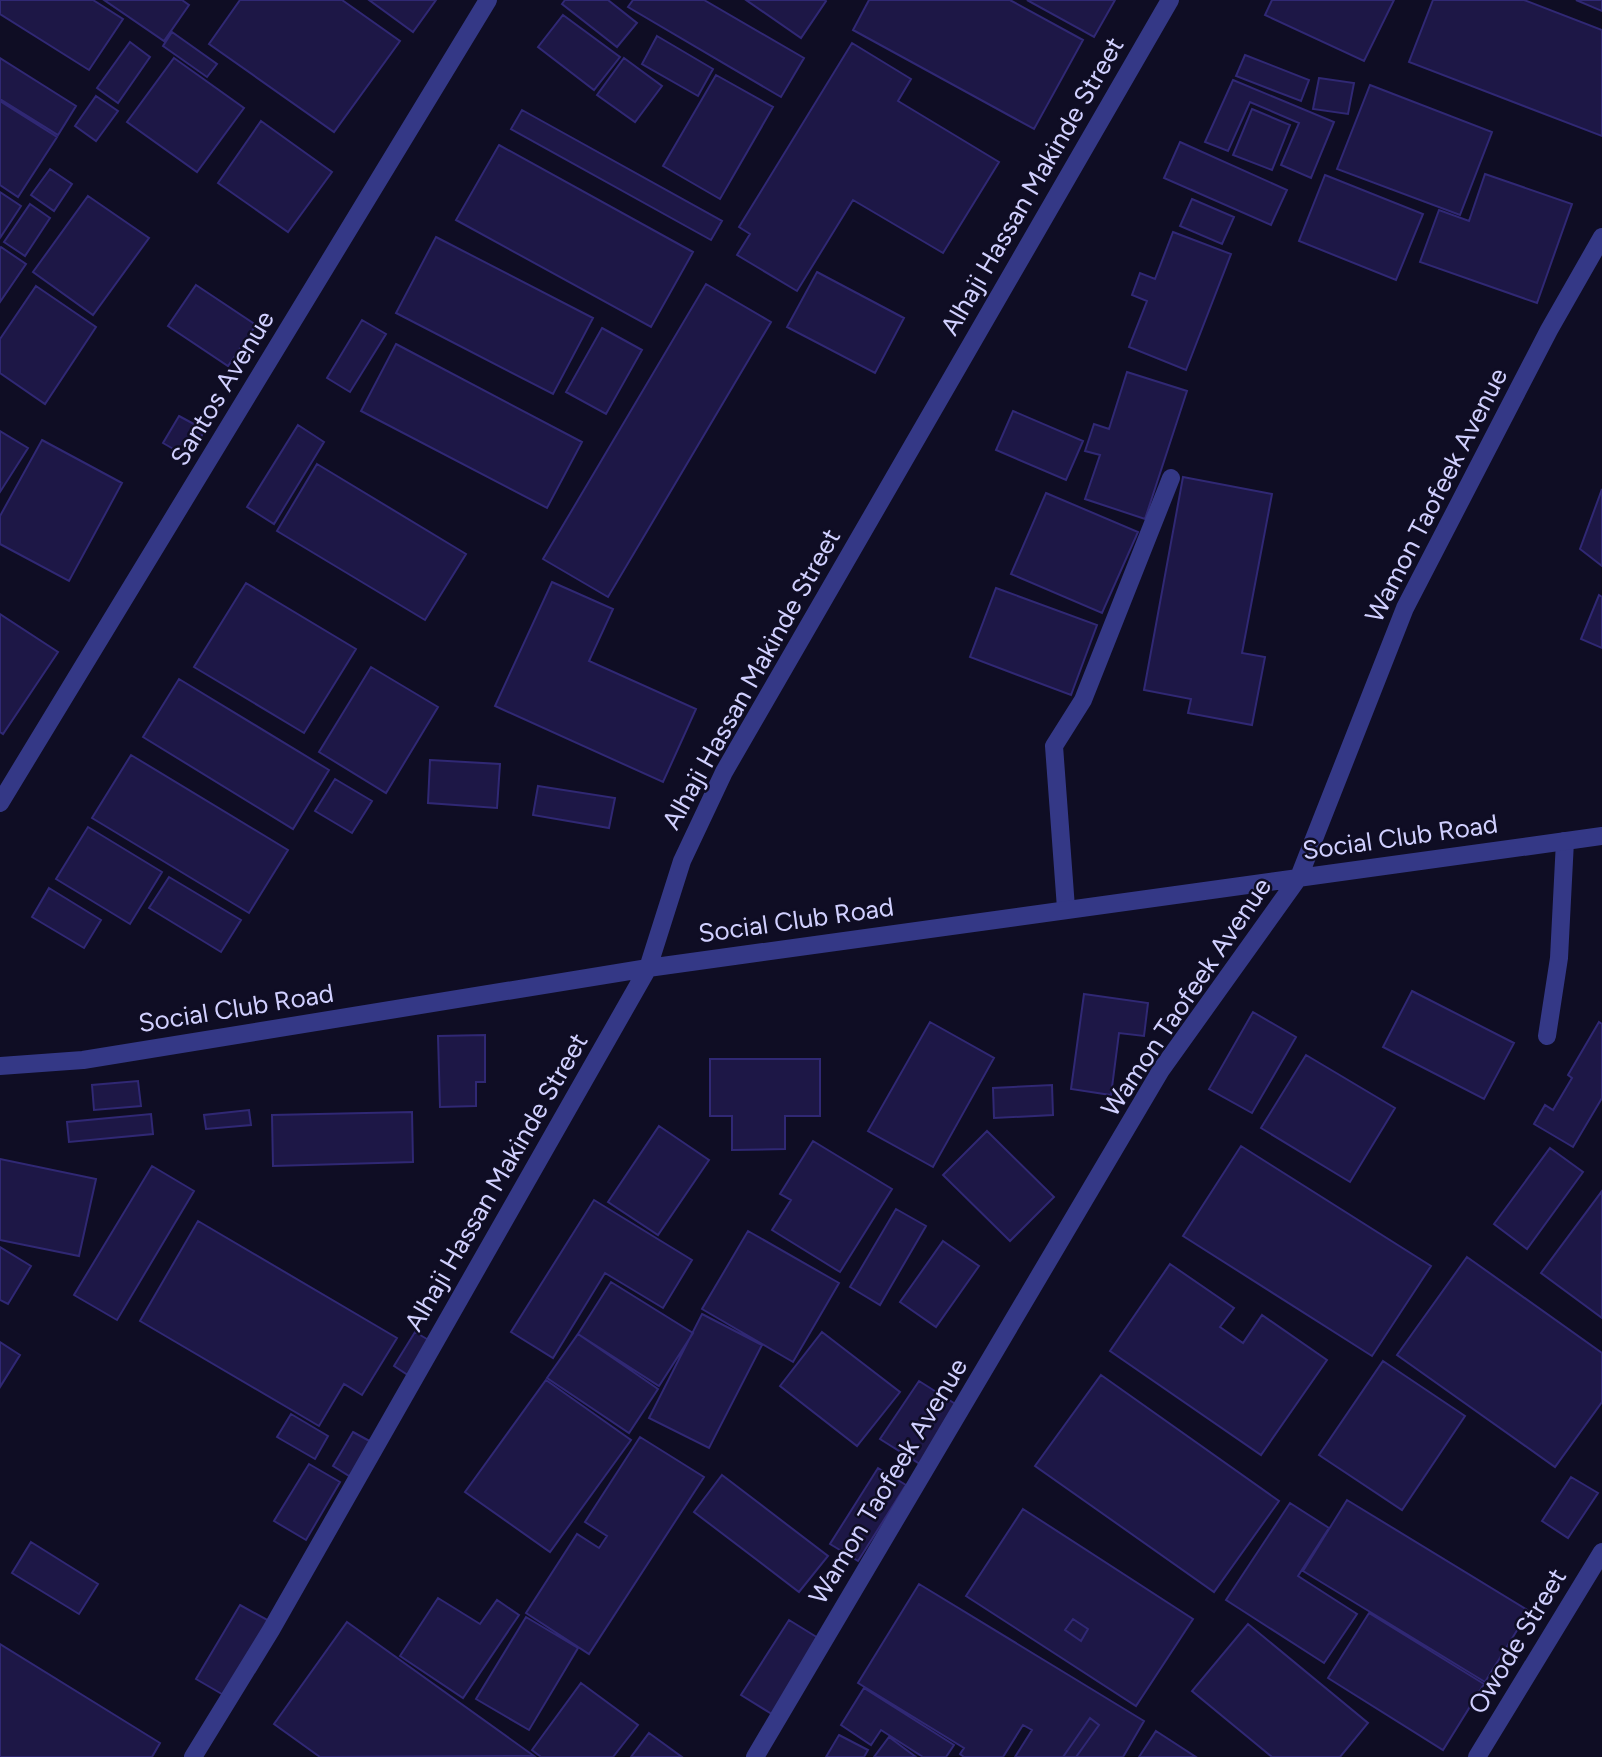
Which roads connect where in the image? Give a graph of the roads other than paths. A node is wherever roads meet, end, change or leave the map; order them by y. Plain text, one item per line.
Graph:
1 (488, 0) edge
2 (1170, 0) edge
3 (1602, 237) edge
4 (1171, 478) dead end
5 (0, 803) edge
6 (1602, 836) edge
7 (1565, 841) junction
8 (1299, 877) junction
9 (1066, 908) junction
10 (648, 968) junction
11 (1547, 1036) dead end
12 (0, 1066) edge
13 (1602, 1552) edge
14 (192, 1757) edge
15 (755, 1757) edge
16 (1477, 1757) edge

1 - 5 street, Santos Avenue
2 - 10 street, Alhaji Hassan Makinde Street
3 - 8 street, Wamon Taofeek Avenue
4 - 9 street
6 - 7 street, Social Club Road
7 - 8 street, Social Club Road
7 - 11 street
8 - 9 street, Social Club Road
8 - 15 street, Wamon Taofeek Avenue
9 - 10 street, Social Club Road
10 - 12 street, Social Club Road
10 - 14 street, Alhaji Hassan Makinde Street
13 - 16 street, Owode Street

